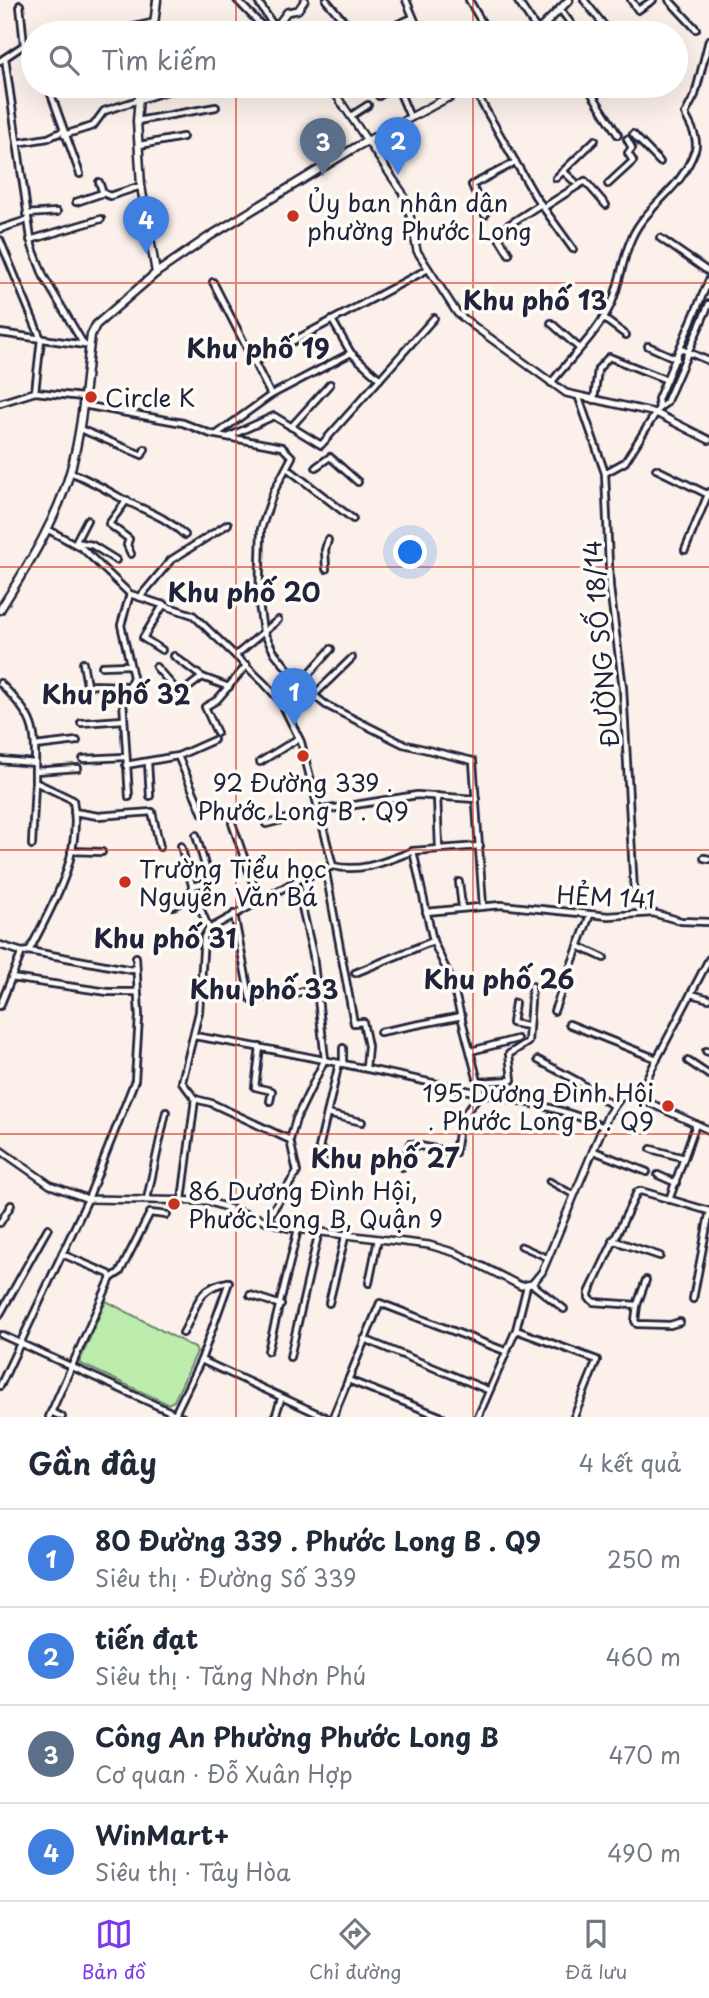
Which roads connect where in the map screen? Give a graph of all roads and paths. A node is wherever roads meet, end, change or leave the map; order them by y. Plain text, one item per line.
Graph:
1 (157, 0) edge
2 (237, 0) edge
3 (257, 0) edge
4 (305, 0) edge
5 (326, 0) edge
6 (406, 0) edge
7 (469, 0) edge
8 (516, 0) edge
9 (569, 0) edge
10 (584, 0) edge
11 (631, 0) edge
12 (653, 0) edge
13 (669, 0) edge
14 (20, 5) dead end
15 (560, 9) junction
16 (412, 18) junction
17 (22, 21) edge
18 (156, 21) edge
19 (257, 21) edge
20 (270, 21) edge
21 (280, 21) edge
22 (344, 21) edge
23 (405, 21) edge
24 (413, 21) edge
25 (481, 21) edge
26 (530, 21) edge
27 (548, 21) edge
28 (569, 21) edge
29 (601, 21) edge
30 (696, 29) dead end
31 (709, 40) edge
32 (21, 47) edge
33 (3, 59) edge
34 (52, 98) edge
35 (141, 98) edge
36 (339, 98) edge
37 (401, 98) edge
38 (451, 98) edge
39 (477, 98) edge
40 (595, 98) edge
41 (137, 99) junction
42 (368, 105) dead end
43 (216, 107) dead end
44 (351, 116) junction
45 (410, 117) junction
46 (137, 121) junction
47 (63, 133) junction
48 (633, 134) dead end
49 (618, 135) dead end
50 (183, 137) dead end
51 (627, 139) dead end
52 (368, 140) junction
53 (595, 140) dead end
54 (17, 143) junction
55 (140, 145) junction
56 (660, 162) dead end
57 (514, 163) junction
58 (564, 172) junction
59 (80, 174) dead end
60 (555, 178) dead end
61 (99, 182) dead end
62 (575, 182) dead end
63 (608, 184) dead end
64 (141, 186) junction
65 (103, 192) junction
66 (76, 202) dead end
67 (606, 205) dead end
68 (542, 206) junction
69 (57, 212) dead end
70 (485, 215) dead end
71 (27, 218) junction
72 (101, 219) dead end
73 (0, 229) edge
74 (660, 238) dead end
75 (0, 240) edge
76 (30, 240) junction
77 (573, 249) dead end
78 (509, 254) dead end
79 (428, 269) junction
80 (709, 272) edge
81 (156, 273) junction
82 (709, 280) edge
83 (213, 282) dead end
84 (709, 304) edge
85 (435, 318) dead end
86 (603, 318) junction
87 (332, 320) junction
88 (551, 323) dead end
89 (0, 333) edge
90 (626, 335) dead end
91 (41, 339) junction
92 (87, 345) junction
93 (648, 346) dead end
94 (579, 348) junction
95 (681, 349) junction
96 (690, 352) junction
97 (351, 353) junction
98 (677, 359) junction
99 (709, 361) edge
100 (254, 362) junction
101 (380, 379) junction
102 (667, 380) junction
103 (551, 383) junction
104 (330, 384) dead end
105 (35, 392) junction
106 (271, 395) junction
107 (83, 397) junction
108 (579, 398) junction
109 (594, 400) junction
110 (0, 403) edge
111 (82, 405) junction
112 (657, 410) junction
113 (291, 427) junction
114 (80, 429) junction
115 (217, 434) junction
116 (227, 437) junction
117 (709, 440) edge
118 (145, 449) dead end
119 (316, 467) dead end
120 (287, 468) junction
121 (656, 469) dead end
122 (70, 472) junction
123 (605, 473) junction
124 (358, 482) dead end
125 (709, 494) edge
126 (128, 500) junction
127 (353, 519) dead end
128 (87, 520) dead end
129 (228, 524) dead end
130 (47, 528) junction
131 (185, 535) dead end
132 (328, 540) dead end
133 (75, 543) junction
134 (684, 550) dead end
135 (131, 554) dead end
136 (116, 560) dead end
137 (326, 569) dead end
138 (130, 594) junction
139 (140, 597) junction
140 (164, 604) junction
141 (0, 610) edge
142 (278, 620) dead end
143 (262, 631) junction
144 (331, 649) dead end
145 (162, 650) dead end
146 (236, 655) junction
147 (174, 656) dead end
148 (352, 658) dead end
149 (83, 663) dead end
150 (130, 664) junction
151 (247, 665) junction
152 (102, 666) dead end
153 (156, 667) dead end
154 (202, 677) junction
155 (0, 682) edge
156 (300, 684) junction
157 (127, 686) junction
158 (229, 687) junction
159 (314, 695) junction
160 (123, 720) junction
161 (81, 723) dead end
162 (218, 733) dead end
163 (299, 738) junction
164 (214, 740) dead end
165 (77, 741) dead end
166 (35, 746) junction
167 (178, 756) junction
168 (125, 757) junction
169 (0, 760) edge
170 (83, 760) dead end
171 (260, 762) dead end
172 (35, 763) junction
173 (148, 764) junction
174 (126, 765) junction
175 (78, 768) dead end
176 (35, 771) junction
177 (35, 782) junction
178 (150, 796) dead end
179 (437, 796) junction
180 (129, 797) dead end
181 (476, 799) junction
182 (317, 811) junction
183 (74, 812) junction
184 (203, 814) dead end
185 (232, 823) dead end
186 (266, 824) dead end
187 (196, 835) dead end
188 (32, 845) dead end
189 (181, 846) dead end
190 (480, 846) junction
191 (160, 847) dead end
192 (439, 848) junction
193 (71, 850) junction
194 (413, 851) junction
195 (102, 852) dead end
196 (333, 866) junction
197 (325, 867) junction
198 (296, 881) junction
199 (459, 882) dead end
200 (192, 886) junction
201 (634, 892) dead end
202 (195, 896) junction
203 (259, 900) junction
204 (173, 906) dead end
205 (483, 906) junction
206 (462, 907) junction
207 (426, 912) junction
208 (234, 914) junction
209 (590, 915) junction
210 (709, 922) edge
211 (209, 929) junction
212 (433, 941) junction
213 (0, 945) edge
214 (578, 946) junction
215 (26, 951) junction
216 (136, 957) dead end
217 (604, 958) dead end
218 (709, 959) edge
219 (136, 967) junction
220 (355, 973) dead end
221 (10, 978) junction
222 (532, 986) dead end
223 (317, 987) junction
224 (283, 989) dead end
225 (137, 992) junction
226 (296, 993) dead end
227 (691, 994) junction
228 (709, 999) edge
229 (515, 1003) dead end
230 (0, 1006) edge
231 (554, 1011) dead end
232 (462, 1016) junction
233 (569, 1024) dead end
234 (528, 1026) junction
235 (380, 1032) dead end
236 (194, 1036) junction
237 (517, 1039) dead end
238 (260, 1047) junction
239 (342, 1048) dead end
240 (471, 1051) junction
241 (325, 1059) junction
242 (657, 1059) junction
243 (537, 1060) dead end
244 (688, 1061) dead end
245 (341, 1064) junction
246 (366, 1068) junction
247 (709, 1074) edge
248 (479, 1082) junction
249 (481, 1093) junction
250 (636, 1097) junction
251 (195, 1099) junction
252 (270, 1101) dead end
253 (612, 1107) junction
254 (166, 1112) dead end
255 (327, 1114) junction
256 (362, 1122) dead end
257 (696, 1124) junction
258 (603, 1127) junction
259 (709, 1130) edge
260 (290, 1140) junction
261 (651, 1149) dead end
262 (0, 1150) edge
263 (594, 1151) junction
264 (684, 1158) junction
265 (355, 1166) dead end
266 (402, 1167) dead end
267 (647, 1172) dead end
268 (658, 1175) dead end
269 (549, 1181) dead end
270 (676, 1183) junction
271 (575, 1196) junction
272 (89, 1199) junction
273 (147, 1199) junction
274 (182, 1200) junction
275 (669, 1200) junction
276 (10, 1205) dead end
277 (709, 1213) edge
278 (167, 1214) dead end
279 (266, 1221) junction
280 (0, 1223) edge
281 (48, 1228) dead end
282 (299, 1229) junction
283 (319, 1231) junction
284 (346, 1233) junction
285 (379, 1238) junction
286 (612, 1240) junction
287 (521, 1246) dead end
288 (62, 1254) junction
289 (660, 1256) dead end
290 (548, 1258) junction
291 (111, 1278) junction
292 (646, 1280) dead end
293 (369, 1283) dead end
294 (529, 1285) junction
295 (250, 1295) dead end
296 (693, 1299) dead end
297 (329, 1303) dead end
298 (281, 1305) junction
299 (637, 1305) junction
300 (564, 1309) dead end
301 (0, 1314) edge
302 (680, 1322) dead end
303 (516, 1330) junction
304 (183, 1333) dead end
305 (2, 1335) dead end
306 (364, 1339) junction
307 (20, 1343) junction
308 (268, 1350) dead end
309 (505, 1351) junction
310 (290, 1357) dead end
311 (201, 1360) junction
312 (73, 1365) junction
313 (348, 1380) junction
314 (0, 1386) edge
315 (488, 1390) junction
316 (281, 1399) junction
317 (50, 1414) edge
318 (175, 1414) junction
319 (62, 1417) edge
320 (182, 1417) edge
321 (275, 1417) edge
322 (325, 1417) edge
323 (333, 1417) edge
324 (442, 1417) edge
325 (478, 1417) edge
326 (574, 1417) edge

1 - 18 main road
2 - 19 street
3 - 20 street
4 - 21 street
5 - 22 street
6 - 16 street
7 - 25 street
8 - 26 street
9 - 15 main road
10 - 29 street
11 - 12 street
13 - 30 street
14 - 17 street
15 - 27 main road
15 - 28 street
16 - 23 street
16 - 24 street
31 - 86 street
32 - 33 street
33 - 54 street
34 - 47 street
35 - 41 street
36 - 44 street
37 - 45 street
38 - 45 main road
39 - 57 street
40 - 49 street
41 - 46 main road
41 - 47 street
42 - 44 street
43 - 46 street
44 - 52 street
45 - 52 main road
46 - 55 main road
47 - 54 street
47 - 59 street
48 - 56 street
50 - 55 street
51 - 63 street
52 - 79 street
52 - 81 main road
53 - 58 street
54 - 71 street
55 - 64 main road
57 - 68 street
57 - 70 street
58 - 60 street
58 - 62 street
61 - 65 street
64 - 65 street
64 - 81 main road
65 - 66 street
67 - 68 street
68 - 77 street
68 - 78 street
69 - 71 street
71 - 73 street
71 - 76 street
72 - 76 street
74 - 80 street
75 - 91 street
76 - 92 street
79 - 87 street
79 - 103 street
81 - 92 main road
82 - 95 street
83 - 100 street
84 - 96 street
85 - 101 street
86 - 90 street
86 - 94 street
87 - 97 street
87 - 100 street
88 - 94 street
89 - 91 street
91 - 92 street
91 - 105 street
92 - 107 main road
93 - 98 street
94 - 103 street
95 - 96 street
95 - 98 street
96 - 99 street
96 - 112 street
97 - 101 street
97 - 106 street
98 - 102 street
100 - 106 street
101 - 113 street
102 - 109 street
102 - 112 street
103 - 108 street
104 - 113 street
105 - 107 street
105 - 110 street
106 - 115 street
107 - 111 main road
108 - 109 street
108 - 123 street, ĐƯỜNG SỐ 18/14
109 - 112 street
111 - 114 main road
111 - 115 street
112 - 117 street
112 - 123 street
113 - 116 street
114 - 118 street
114 - 122 main road
115 - 116 street
116 - 120 street
119 - 124 street
120 - 127 street
120 - 143 street
121 - 125 street
122 - 126 street
122 - 130 main road
123 - 201 street, ĐƯỜNG SỐ 18/14
125 - 134 street
126 - 131 street
126 - 135 street
128 - 133 street
129 - 139 street
130 - 133 street
130 - 141 main road
132 - 137 street
133 - 136 street
133 - 138 street
138 - 139 street
138 - 150 street
139 - 140 street
140 - 145 street
140 - 146 street
142 - 143 street
143 - 146 street
143 - 156 street
144 - 156 street
146 - 151 street
147 - 154 street
148 - 159 street
149 - 157 street
150 - 152 street
150 - 157 street
151 - 158 street
151 - 163 street
153 - 154 street
154 - 158 street
155 - 166 street
156 - 159 street
157 - 160 street
158 - 162 street
159 - 181 street
160 - 161 street
160 - 168 street
163 - 171 street
163 - 182 street
164 - 167 street
165 - 166 street
166 - 172 street
167 - 173 street
167 - 184 street
168 - 170 street
168 - 174 street
169 - 172 street
172 - 176 street
173 - 174 street
173 - 178 street
174 - 180 street
175 - 176 street
176 - 177 street
177 - 183 street
177 - 188 street
179 - 181 street
179 - 182 street
179 - 192 street
181 - 190 street
182 - 186 street
182 - 196 street
183 - 191 street
183 - 193 street
185 - 203 street
187 - 200 street
189 - 200 street
190 - 192 street
190 - 205 street
192 - 194 street
193 - 195 street
193 - 215 street
194 - 196 street
194 - 207 street
196 - 197 street
197 - 198 street
197 - 246 street
198 - 203 street
198 - 223 street
199 - 206 street
200 - 202 street
202 - 204 street
202 - 211 street
203 - 208 street
205 - 206 street, HẺM 141
205 - 209 street, HẺM 141
206 - 207 street, HẺM 141
207 - 212 street
208 - 211 street
208 - 224 street
209 - 210 street, HẺM 141
209 - 214 street
211 - 236 street
212 - 220 street
212 - 232 street
213 - 215 street
214 - 217 street
214 - 231 street
215 - 219 street
215 - 221 street
216 - 219 street
218 - 227 street
219 - 225 street
221 - 225 street
221 - 230 street
222 - 234 street
223 - 226 street
223 - 241 street
225 - 272 street
227 - 228 street
227 - 242 street
229 - 234 street
232 - 235 street
232 - 240 street
233 - 242 street
234 - 248 street
236 - 238 street
236 - 251 street
237 - 240 street
238 - 241 street
238 - 252 street
239 - 245 street
240 - 248 street
241 - 245 street
241 - 260 street
242 - 250 street
243 - 253 street
244 - 247 street
245 - 246 street
245 - 255 street
246 - 249 street
248 - 249 street
249 - 258 street
249 - 266 street
250 - 253 street
250 - 257 street
251 - 260 street
251 - 274 street
253 - 258 street
254 - 273 street
255 - 256 street
255 - 265 street
257 - 259 street
257 - 264 street
258 - 263 street
260 - 279 street
261 - 264 street
262 - 272 street
263 - 267 street
263 - 271 street
264 - 270 street
268 - 270 street
269 - 271 street
270 - 275 street
271 - 290 street
272 - 273 street
272 - 288 street
273 - 274 street
274 - 279 street
275 - 277 street
275 - 286 street
276 - 280 street
277 - 296 street
278 - 291 street
279 - 282 street
281 - 301 street
282 - 283 street
282 - 298 street
283 - 284 street
283 - 310 street
284 - 285 street
284 - 297 street
285 - 293 street
285 - 294 street
286 - 289 street
286 - 299 street
287 - 290 street
288 - 291 street
288 - 307 street
290 - 294 street
291 - 312 street
292 - 299 street
294 - 300 street
294 - 303 street
295 - 298 street
298 - 308 street
299 - 302 street
303 - 309 street
303 - 326 street
304 - 311 street
305 - 307 street
306 - 309 street
306 - 313 street
306 - 315 street
307 - 312 street
307 - 314 street
309 - 315 street
311 - 316 street
311 - 318 street
312 - 317 street
312 - 318 street
313 - 323 street
313 - 324 street
315 - 325 street
316 - 321 street
316 - 322 street
317 - 319 street
318 - 320 street

